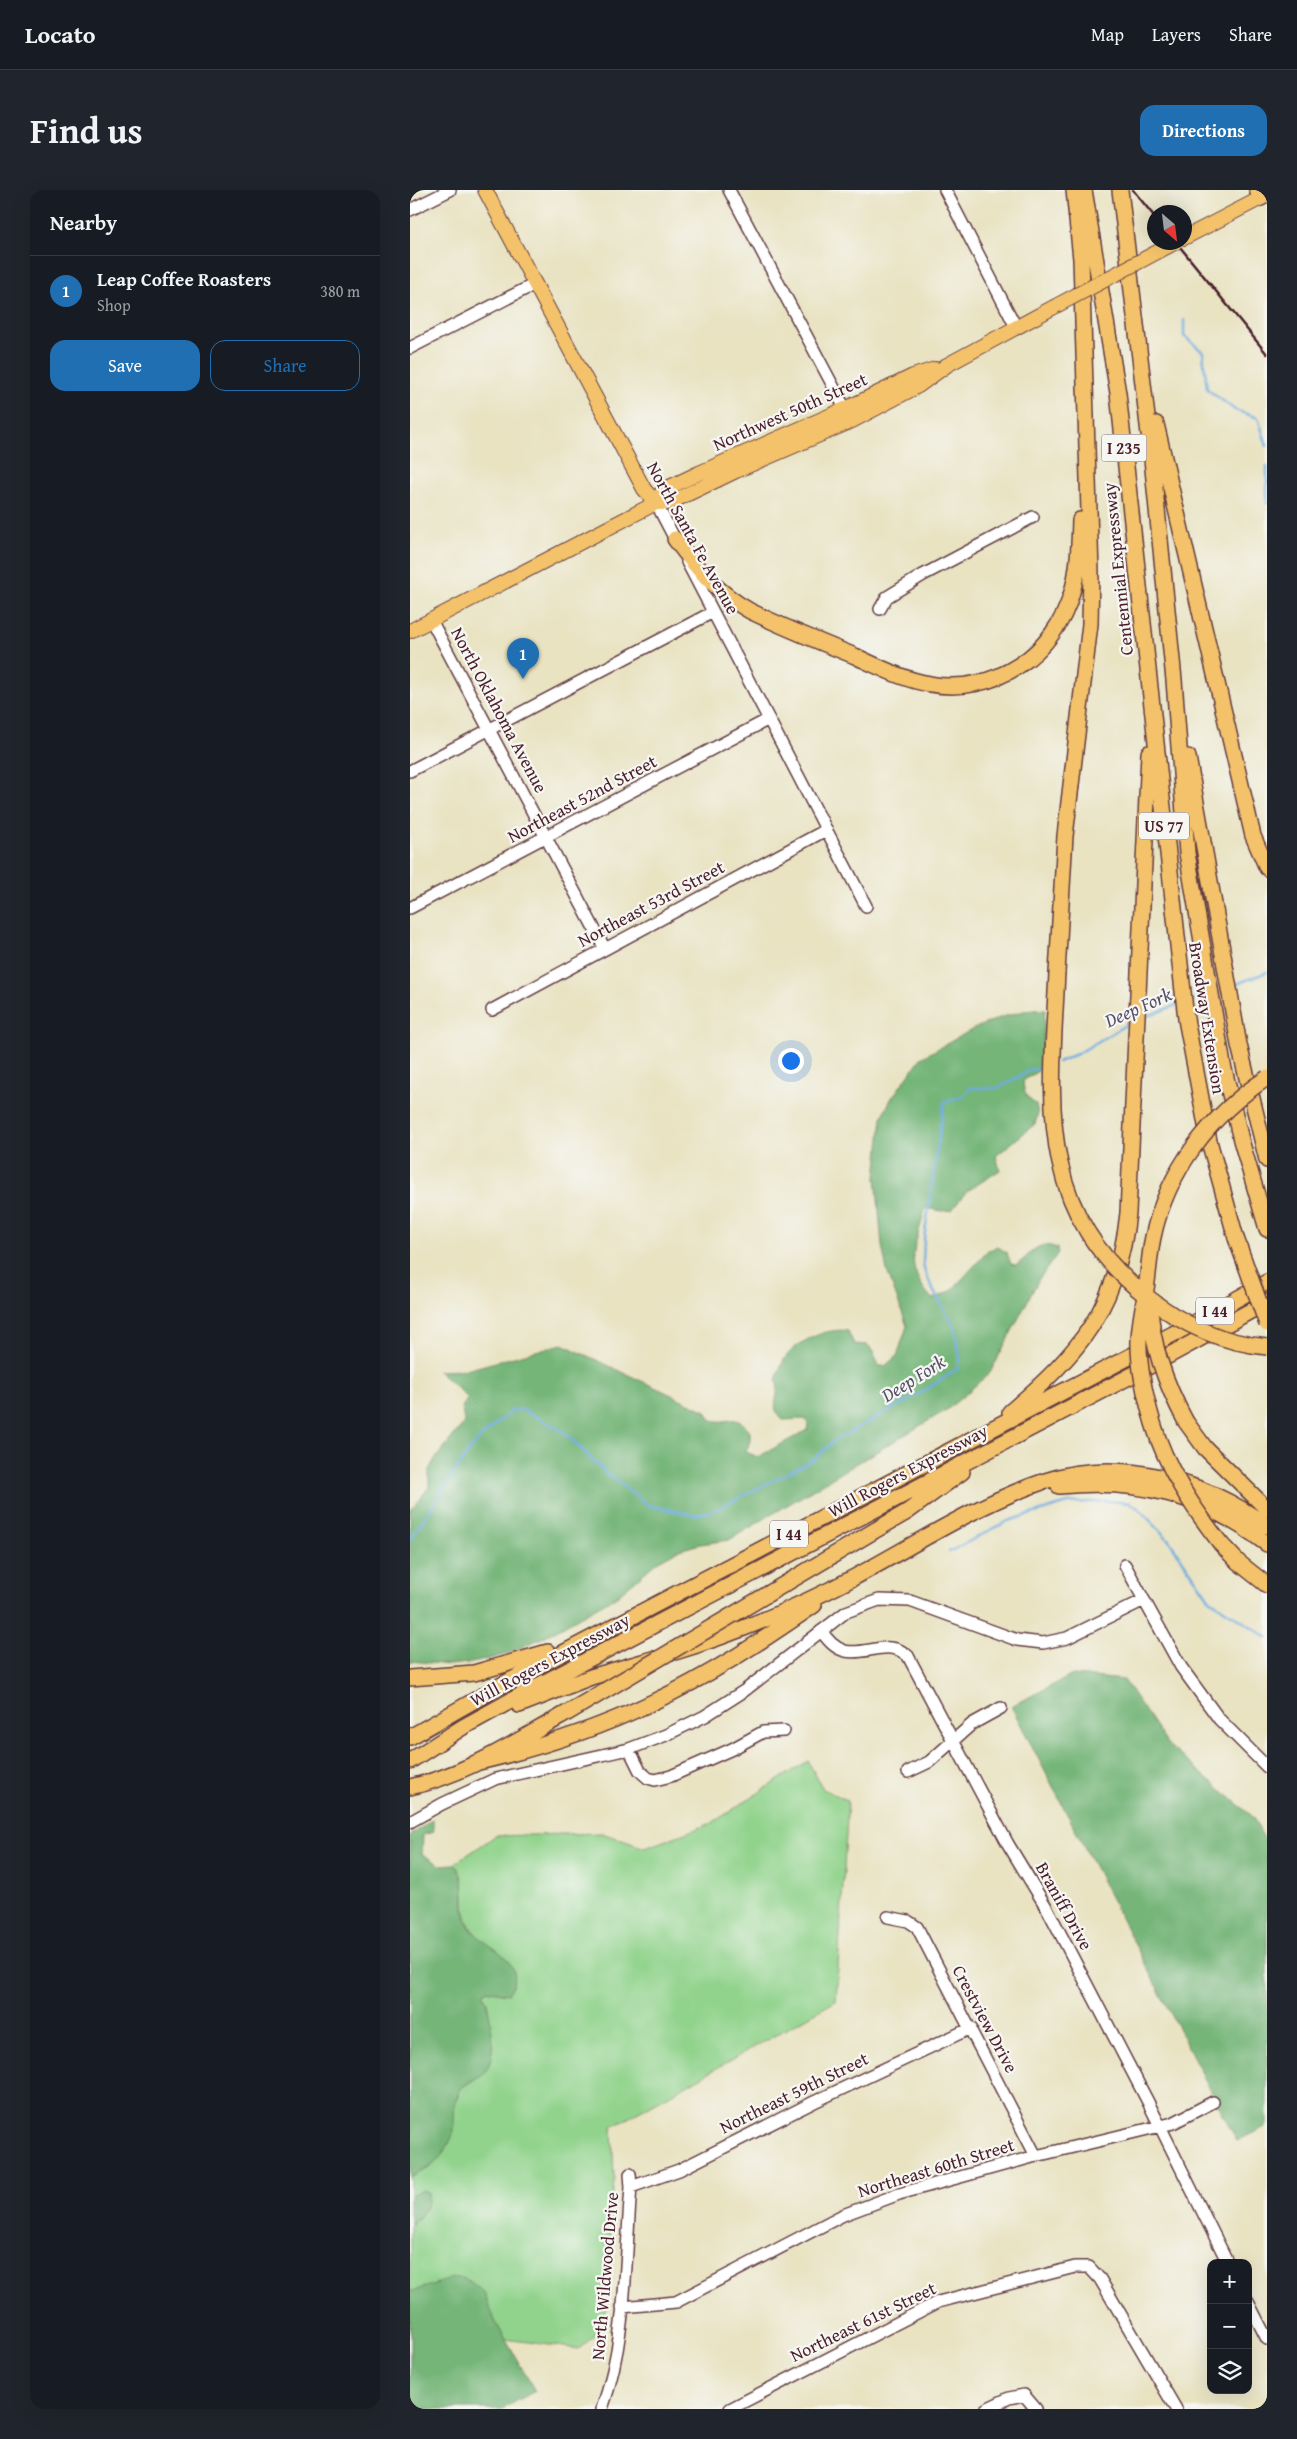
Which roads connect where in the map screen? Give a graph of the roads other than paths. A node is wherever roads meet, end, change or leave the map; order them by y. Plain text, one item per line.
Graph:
1 (450, 190) edge
2 (485, 190) edge
3 (729, 190) edge
4 (945, 190) edge
5 (1074, 190) edge
6 (1084, 190) edge
7 (1120, 190) edge
8 (1262, 194) edge
9 (410, 210) edge
10 (1192, 234) edge
11 (1161, 250) edge
12 (535, 284) junction
13 (1016, 327) junction
14 (410, 348) edge
15 (1141, 360) junction
16 (1085, 398) junction
17 (849, 415) junction
18 (656, 502) junction
19 (1033, 517) dead end
20 (675, 539) junction
21 (880, 609) dead end
22 (713, 612) junction
23 (431, 620) junction
24 (410, 631) edge
25 (1174, 680) junction
26 (1151, 708) junction
27 (769, 719) junction
28 (488, 730) junction
29 (410, 771) edge
30 (826, 830) junction
31 (547, 837) junction
32 (1267, 868) edge
33 (866, 906) dead end
34 (410, 908) edge
35 (605, 949) junction
36 (492, 1010) dead end
37 (1267, 1078) edge
38 (1267, 1160) edge
39 (1265, 1223) edge
40 (1149, 1268) junction
41 (1267, 1282) edge
42 (1267, 1302) edge
43 (1267, 1324) edge
44 (1267, 1347) edge
45 (990, 1429) junction
46 (1002, 1443) junction
47 (1006, 1496) junction
48 (1267, 1509) edge
49 (1267, 1526) edge
50 (1267, 1544) edge
51 (1125, 1565) dead end
52 (852, 1578) junction
53 (1267, 1585) edge
54 (1144, 1600) junction
55 (821, 1631) junction
56 (588, 1640) junction
57 (410, 1678) edge
58 (1001, 1708) dead end
59 (463, 1727) junction
60 (784, 1731) dead end
61 (410, 1737) edge
62 (952, 1741) junction
63 (629, 1749) junction
64 (410, 1761) edge
65 (475, 1764) junction
66 (1267, 1767) edge
67 (908, 1772) dead end
68 (417, 1786) edge
69 (410, 1822) edge
70 (888, 1917) dead end
71 (971, 2028) junction
72 (1213, 2102) dead end
73 (1159, 2127) junction
74 (1036, 2156) junction
75 (630, 2174) dead end
76 (631, 2187) junction
77 (1226, 2259) edge
78 (1249, 2304) edge
79 (622, 2307) junction
80 (1267, 2339) edge
81 (602, 2409) edge
82 (730, 2409) edge
83 (986, 2409) edge
84 (1036, 2409) edge
85 (1176, 2409) edge

1 - 9 street
2 - 12 main road, North Santa Fe Avenue
3 - 17 street
4 - 13 street
5 - 16 highway
6 - 26 highway, Centennial Expressway / I 235
7 - 15 highway, I 235
8 - 10 main road
11 - 13 main road, Northwest 50th Street, bridge
12 - 14 street
12 - 18 main road, North Santa Fe Avenue
13 - 17 main road, Northwest 50th Street
15 - 25 highway, I 235
15 - 32 highway
16 - 20 highway
16 - 44 highway, bridge
17 - 18 main road, Northwest 50th Street
18 - 20 street, North Santa Fe Avenue
18 - 23 main road, Northwest 50th Street
19 - 21 street
20 - 22 street, North Santa Fe Avenue
22 - 27 street, North Santa Fe Avenue
22 - 28 street
23 - 24 main road, Northwest 50th Street
23 - 28 street, North Oklahoma Avenue
25 - 38 highway
25 - 39 highway, Broadway Extension / US 77
26 - 43 highway, Broadway Extension / US 77, bridge
26 - 45 highway
27 - 30 street, North Santa Fe Avenue
27 - 31 street, Northeast 52nd Street
28 - 29 street
28 - 31 street, North Oklahoma Avenue
30 - 33 street, North Santa Fe Avenue
30 - 35 street, Northeast 53rd Street
31 - 34 street, Northeast 52nd Street
31 - 35 street, North Oklahoma Avenue
35 - 36 street, Northeast 53rd Street
37 - 40 highway, bridge
40 - 48 highway, bridge
40 - 53 highway, bridge
41 - 45 highway, Will Rogers Expressway / I 44
42 - 46 highway, Will Rogers Expressway / I 44
45 - 56 highway, Will Rogers Expressway / I 44
46 - 59 highway, Will Rogers Expressway / I 44
46 - 65 highway, bridge
47 - 49 highway
47 - 50 highway
47 - 52 highway
51 - 54 street
52 - 59 highway
52 - 65 highway
54 - 55 street
54 - 66 street
55 - 62 street, Braniff Drive
55 - 63 street
56 - 57 highway
56 - 61 highway, Will Rogers Expressway / I 44
58 - 62 street
59 - 64 highway, Will Rogers Expressway / I 44
60 - 63 street
62 - 67 street
62 - 73 street, Braniff Drive
63 - 69 street
65 - 68 highway
70 - 71 street, Crestview Drive
71 - 74 street, Crestview Drive
71 - 76 street, Northeast 59th Street
72 - 73 street, Northeast 60th Street
73 - 74 street, Northeast 60th Street
73 - 77 street, Braniff Drive
74 - 79 street, Northeast 60th Street
75 - 76 street, North Wildwood Drive
76 - 79 street, North Wildwood Drive
78 - 80 street
79 - 81 street, North Wildwood Drive
82 - 85 street, Northeast 61st Street
83 - 84 street

